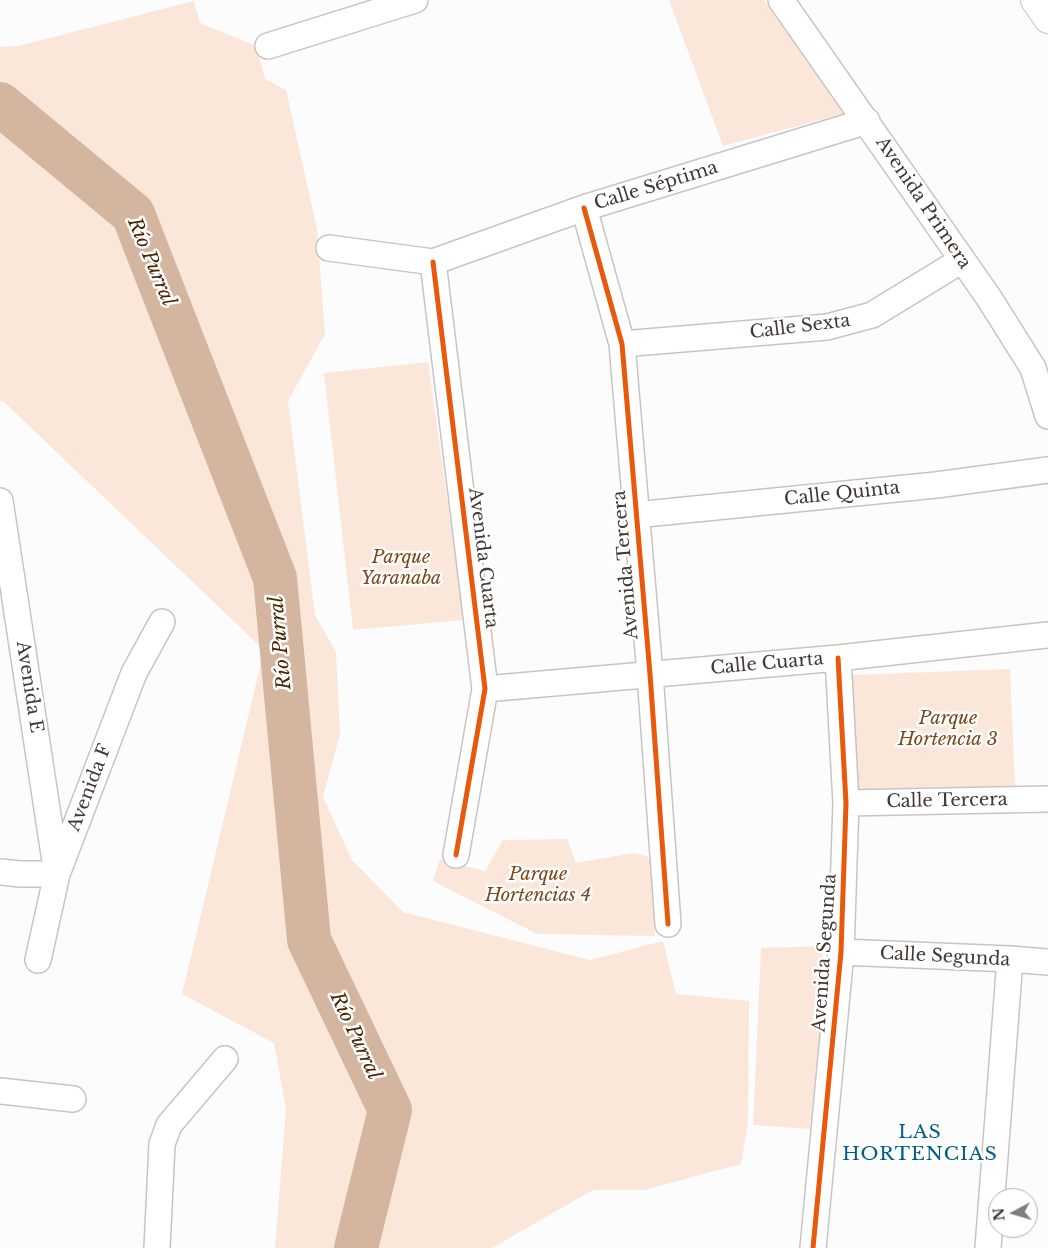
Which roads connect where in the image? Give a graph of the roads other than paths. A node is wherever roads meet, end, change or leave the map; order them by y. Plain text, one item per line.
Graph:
1 (415, 0) edge
2 (781, 0) edge
3 (1035, 0) edge
4 (1048, 19) edge
5 (268, 46) dead end
6 (867, 121) junction
7 (584, 208) junction
8 (329, 248) dead end
9 (962, 260) junction
10 (433, 262) junction
11 (622, 344) junction
12 (1048, 416) edge
13 (1048, 470) edge
14 (0, 500) edge
15 (635, 515) junction
16 (162, 622) dead end
17 (1048, 635) edge
18 (838, 658) junction
19 (650, 674) junction
20 (485, 689) junction
21 (1048, 799) edge
22 (846, 803) junction
23 (456, 855) dead end
24 (0, 872) edge
25 (57, 874) junction
26 (668, 924) dead end
27 (841, 952) junction
28 (1010, 959) junction
29 (38, 960) dead end
30 (1048, 962) edge
31 (225, 1058) dead end
32 (0, 1091) edge
33 (73, 1099) dead end
34 (157, 1248) edge
35 (813, 1248) edge
36 (988, 1248) edge

1 - 5 street
2 - 6 street, Avenida Primera
3 - 4 main road
6 - 7 street, Calle Séptima
6 - 9 street, Avenida Primera
7 - 10 street, Calle Séptima
7 - 11 street, Avenida Tercera
8 - 10 street, Calle Séptima
9 - 11 street, Calle Sexta
9 - 12 street, Avenida Primera
10 - 20 street, Avenida Cuarta
11 - 15 street, Avenida Tercera
13 - 15 street, Calle Quinta
14 - 25 street, Avenida E
15 - 19 street, Avenida Tercera
16 - 25 street, Avenida F
17 - 18 street, Calle Cuarta
18 - 19 street, Calle Cuarta
18 - 22 street, Avenida Segunda
19 - 20 street, Calle Cuarta
19 - 26 street, Avenida Tercera
20 - 23 street, Avenida Cuarta
21 - 22 street, Calle Tercera
22 - 27 street, Avenida Segunda
24 - 25 street
25 - 29 street, Avenida F
27 - 28 street, Calle Segunda
27 - 35 street, Avenida Segunda
28 - 30 street, Calle Segunda
28 - 36 street
31 - 34 street
32 - 33 street

